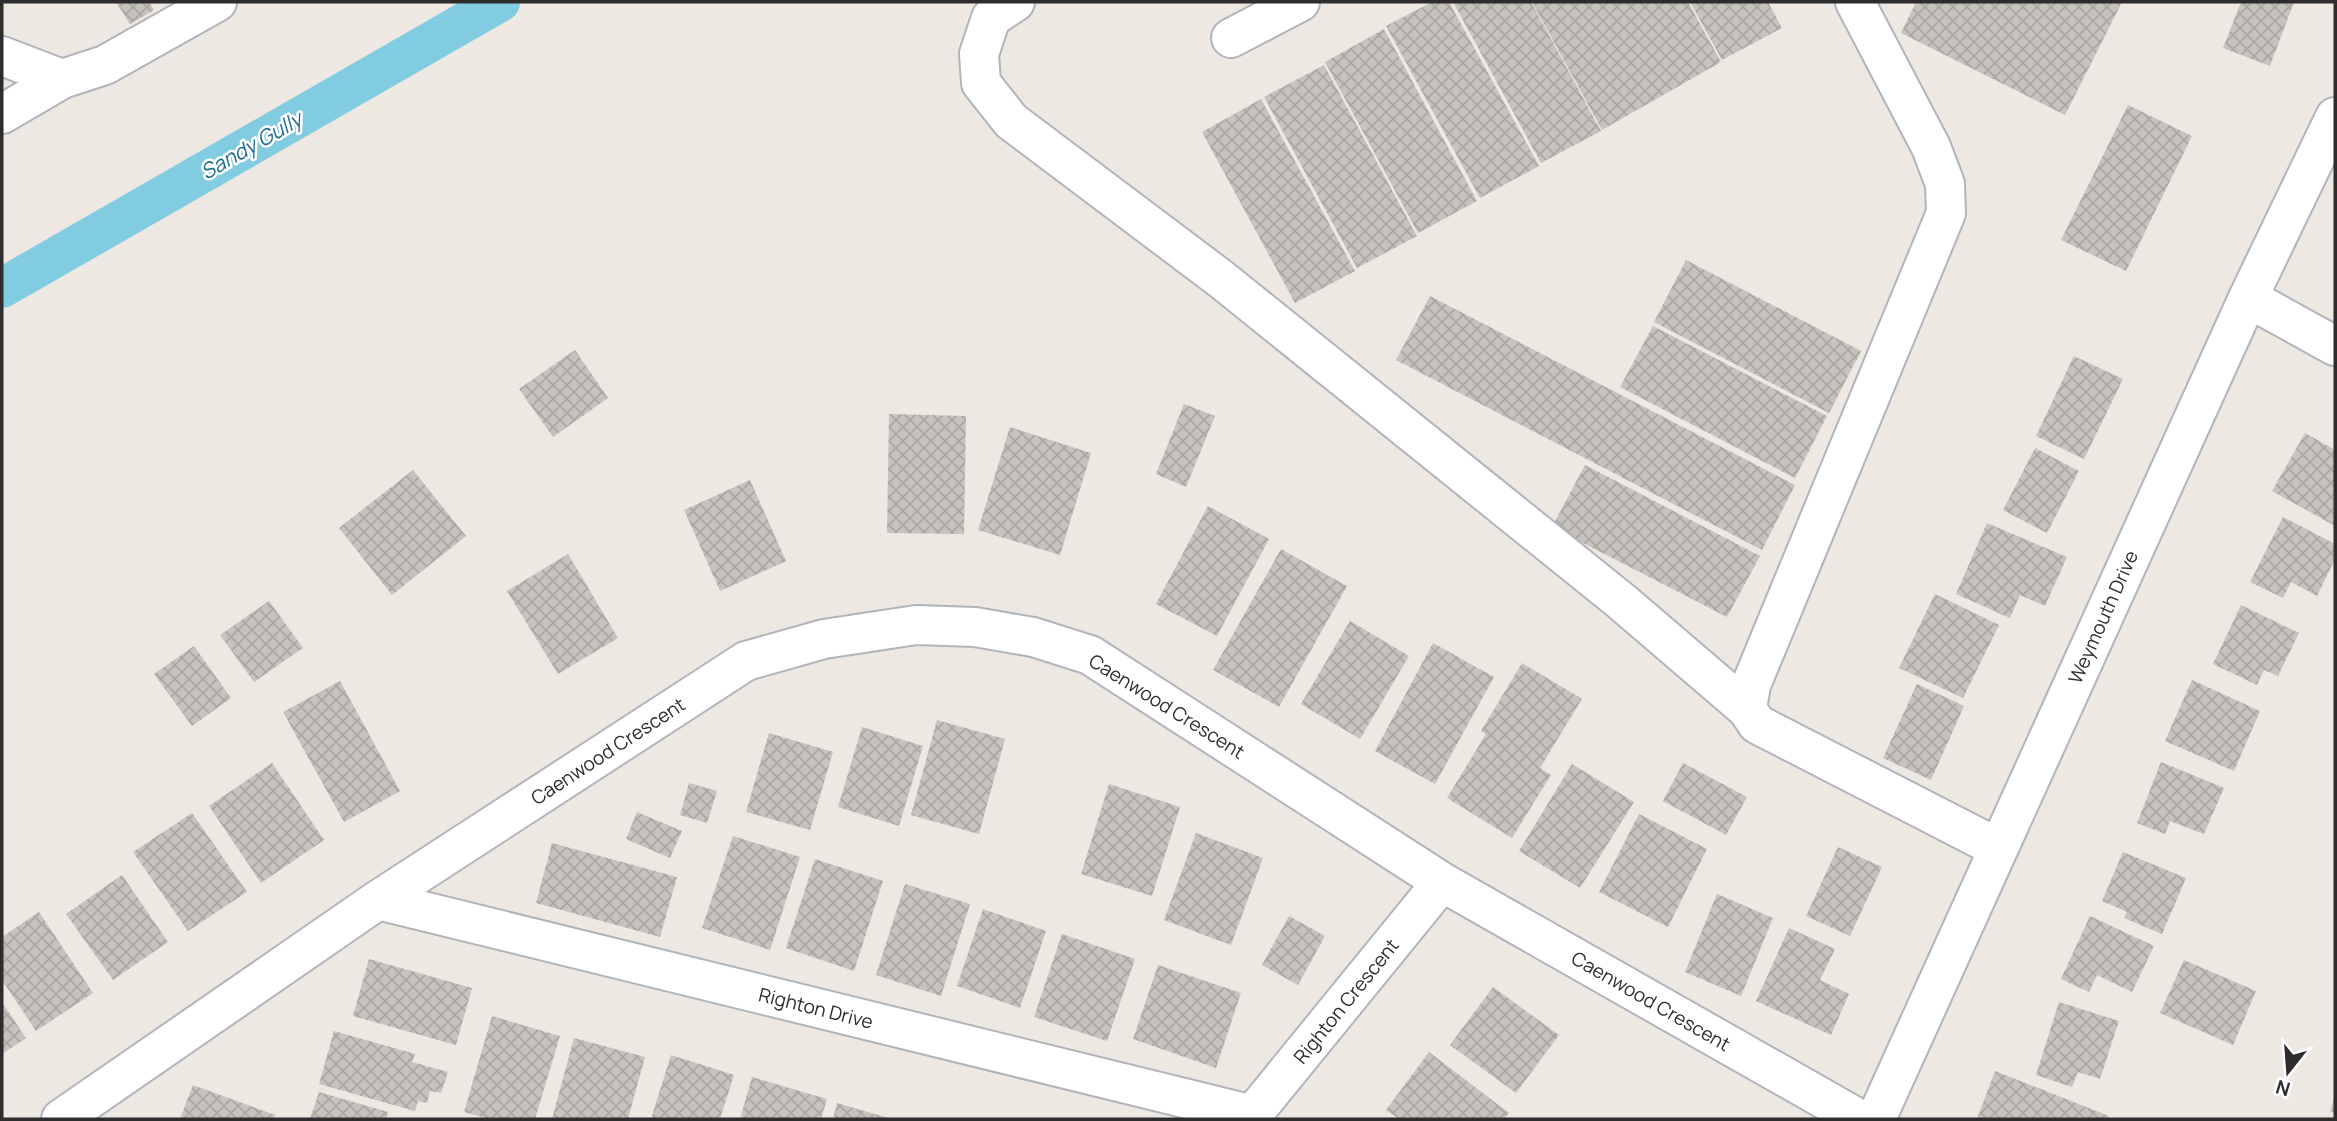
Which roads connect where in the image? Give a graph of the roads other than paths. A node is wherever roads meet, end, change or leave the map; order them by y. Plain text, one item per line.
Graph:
1 (217, 2) edge
2 (1015, 2) edge
3 (1300, 2) edge
4 (1855, 2) edge
5 (1231, 38) dead end
6 (2, 56) edge
7 (62, 79) junction
8 (2, 114) edge
9 (2335, 117) edge
10 (2248, 298) junction
11 (2335, 345) edge
12 (1747, 709) junction
13 (1998, 848) junction
14 (1442, 882) junction
15 (379, 900) junction
16 (1251, 1117) edge
17 (61, 1119) edge
18 (1858, 1119) edge
19 (1876, 1119) edge

1 - 7 street
2 - 12 street
3 - 5 street
4 - 12 street
6 - 7 street
7 - 8 street
9 - 10 street, Weymouth Drive
10 - 11 street
10 - 13 street, Weymouth Drive
12 - 13 street
13 - 19 street, Weymouth Drive
14 - 15 street, Caenwood Crescent
14 - 16 street, Righton Crescent
14 - 18 street, Caenwood Crescent
15 - 16 street, Righton Drive
15 - 17 street, Caenwood Crescent

